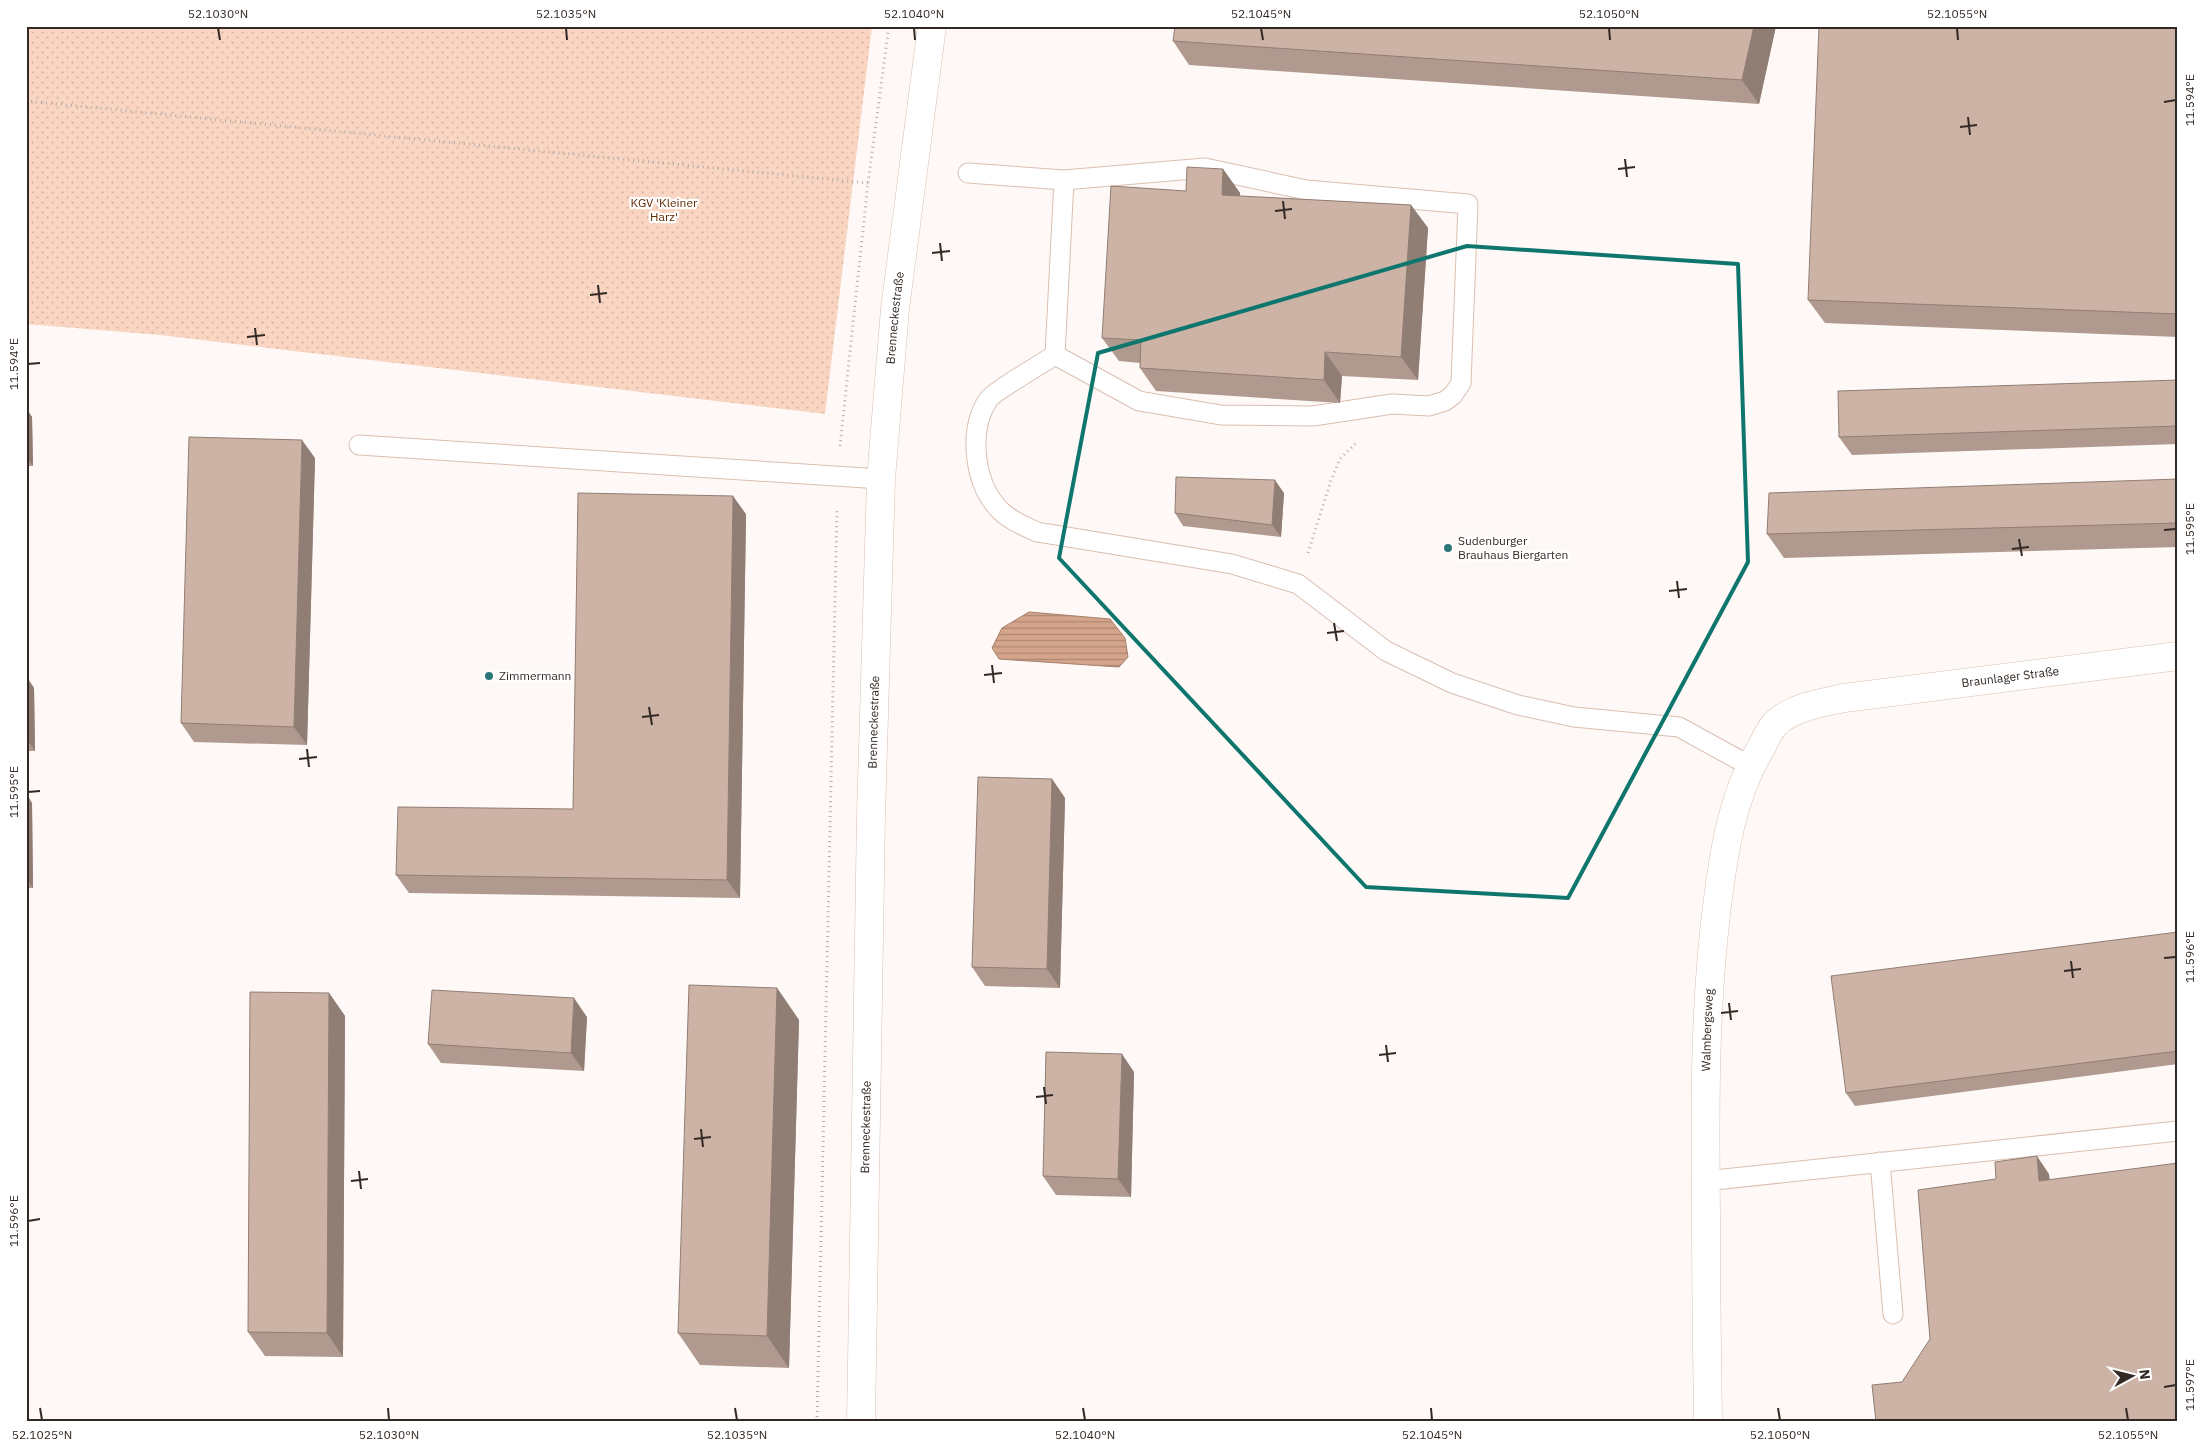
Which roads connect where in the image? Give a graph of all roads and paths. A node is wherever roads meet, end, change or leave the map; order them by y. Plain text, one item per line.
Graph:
1 (889, 26) edge
2 (932, 26) edge
3 (26, 101) edge
4 (968, 172) dead end
5 (1064, 180) junction
6 (868, 183) junction
7 (1055, 355) junction
8 (1365, 438) dead end
9 (358, 445) dead end
10 (837, 477) junction
11 (881, 479) junction
12 (1298, 584) junction
13 (2178, 656) edge
14 (1844, 698) joint
15 (1750, 766) junction
16 (2178, 1131) edge
17 (1880, 1162) junction
18 (1705, 1181) junction
19 (1894, 1314) dead end
20 (818, 1422) edge
21 (861, 1422) edge
22 (1708, 1422) edge

1 - 6 path
2 - 11 main road, Brenneckestraße
3 - 6 path
4 - 5 lane
5 - 7 lane
5 - 7 lane
6 - 10 path
7 - 12 lane
8 - 12 path
9 - 10 lane
10 - 11 lane
10 - 20 path
11 - 21 main road, Brenneckestraße
12 - 15 lane
13 - 14 main road, Braunlager Straße
14 - 15 main road, Walmbergsweg
15 - 18 main road, Walmbergsweg
16 - 17 lane
17 - 18 lane
17 - 19 lane
18 - 22 main road, Walmbergsweg

